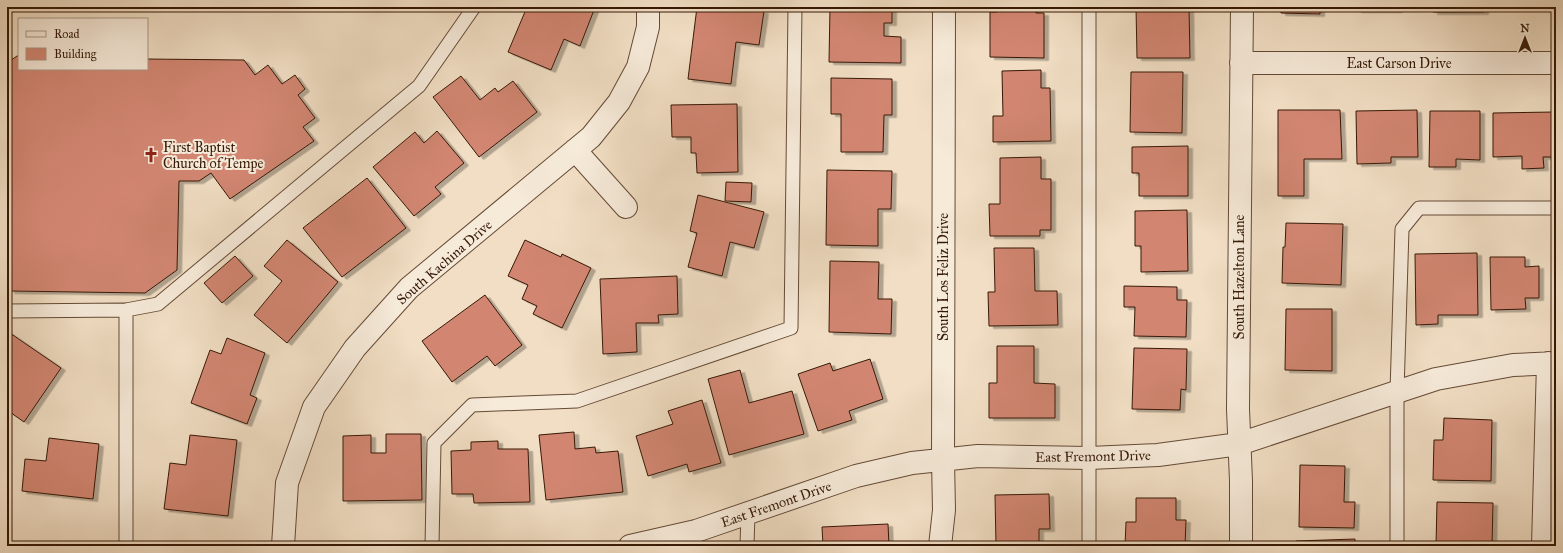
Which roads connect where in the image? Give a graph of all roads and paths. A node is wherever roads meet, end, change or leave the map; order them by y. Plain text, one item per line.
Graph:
1 (474, 7) edge
2 (648, 7) edge
3 (795, 7) edge
4 (944, 7) edge
5 (1089, 7) edge
6 (1242, 7) edge
7 (1241, 63) junction
8 (1556, 63) edge
9 (575, 150) junction
10 (626, 207) dead end
11 (1556, 208) edge
12 (126, 310) junction
13 (7, 311) edge
14 (1552, 363) edge
15 (1397, 392) junction
16 (1239, 444) junction
17 (1090, 458) junction
18 (943, 460) junction
19 (748, 513) junction
20 (1550, 516) edge
21 (126, 546) edge
22 (283, 546) edge
23 (432, 546) edge
24 (630, 546) edge
25 (748, 546) edge
26 (940, 546) edge
27 (1089, 546) edge
28 (1241, 546) edge
29 (1397, 546) edge
30 (1543, 546) edge

1 - 12 lane
2 - 9 street, South Kachina Drive
3 - 23 lane
4 - 18 street, South Los Feliz Drive
5 - 17 lane
6 - 7 street, South Hazelton Lane
7 - 8 street, East Carson Drive
7 - 16 street, South Hazelton Lane
9 - 10 street
9 - 22 street, South Kachina Drive
11 - 15 lane
12 - 13 lane
12 - 21 lane
14 - 15 street, East Fremont Drive
14 - 20 street
15 - 16 street, East Fremont Drive
15 - 29 lane
16 - 17 street, East Fremont Drive
16 - 28 street, South Hazelton Lane
17 - 18 street, East Fremont Drive
17 - 27 lane
18 - 19 street, East Fremont Drive
18 - 26 street, South Los Feliz Drive
19 - 24 street, East Fremont Drive
19 - 25 lane
20 - 30 street

